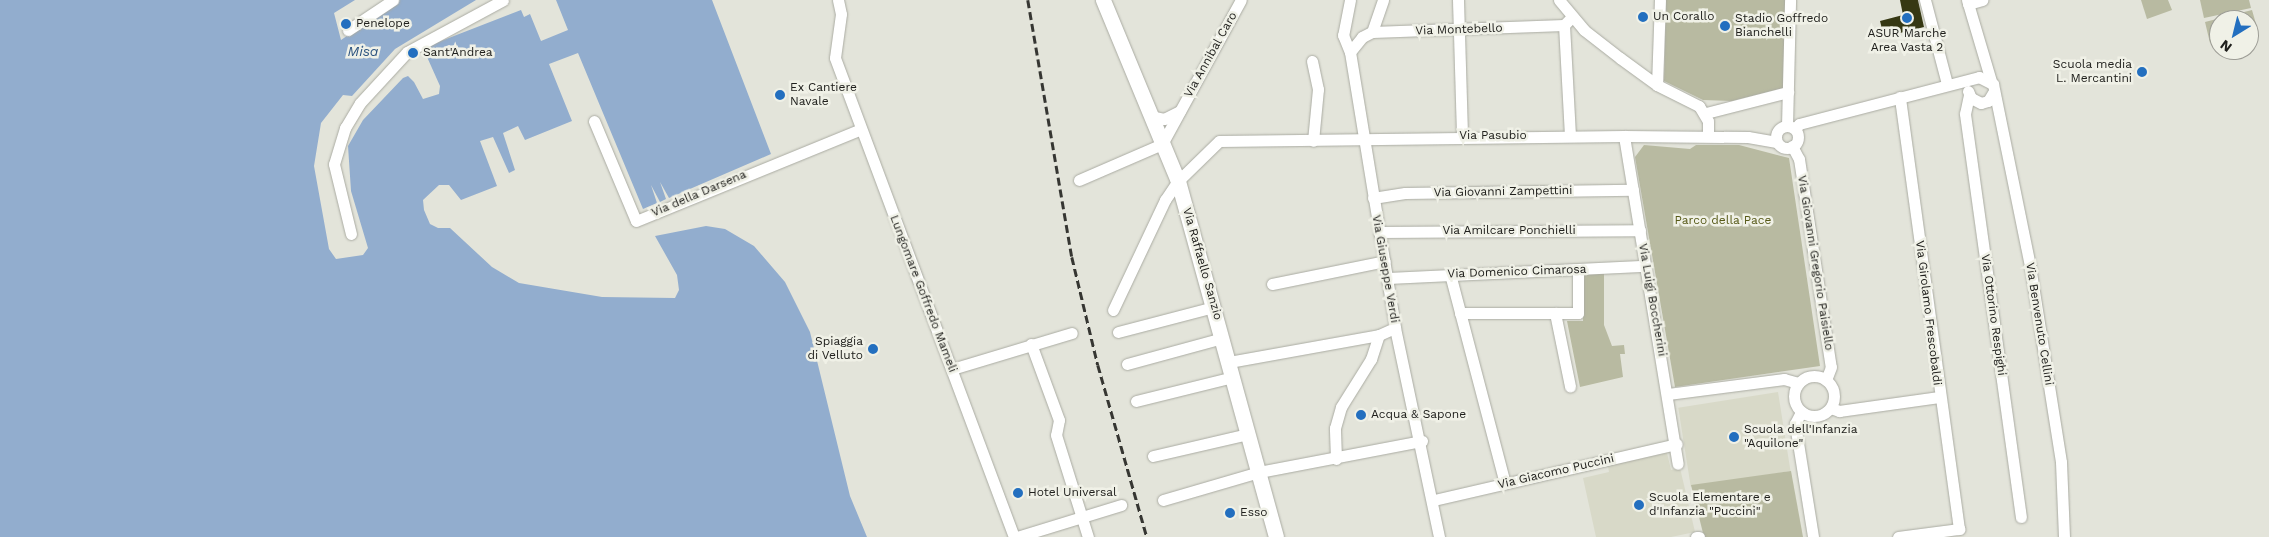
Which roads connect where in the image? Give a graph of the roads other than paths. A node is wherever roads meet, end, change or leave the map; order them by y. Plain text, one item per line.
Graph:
1 (393, 0) edge
2 (502, 0) edge
3 (838, 0) edge
4 (1103, 0) edge
5 (1350, 0) edge
6 (1383, 0) edge
7 (1458, 0) edge
8 (1559, 0) edge
9 (1660, 0) edge
10 (1790, 0) edge
11 (1924, 0) edge
12 (1982, 0) edge
13 (1240, 1) edge
14 (1967, 2) edge
15 (1568, 21) junction
16 (348, 30) dead end
17 (1458, 30) junction
18 (1372, 32) junction
19 (1350, 52) junction
20 (1984, 57) junction
21 (1312, 61) dead end
22 (1657, 84) junction
23 (1951, 84) junction
24 (1972, 89) junction
25 (1991, 91) junction
26 (1788, 92) junction
27 (1900, 97) junction
28 (1180, 111) junction
29 (1706, 113) junction
30 (1150, 116) junction
31 (594, 122) dead end
32 (861, 129) junction
33 (1784, 132) junction
34 (1570, 136) junction
35 (1624, 136) junction
36 (1708, 136) junction
37 (1363, 137) junction
38 (1462, 137) junction
39 (1313, 141) junction
40 (1162, 144) junction
41 (1792, 146) junction
42 (1079, 180) dead end
43 (1178, 181) junction
44 (1633, 190) junction
45 (1373, 198) junction
46 (1640, 230) junction
47 (1379, 232) junction
48 (351, 234) dead end
49 (1385, 262) junction
50 (1646, 266) junction
51 (1578, 269) junction
52 (1450, 274) junction
53 (1388, 278) junction
54 (1272, 284) dead end
55 (1214, 307) junction
56 (1113, 310) dead end
57 (1460, 313) junction
58 (1555, 313) junction
59 (1395, 328) junction
60 (1118, 332) dead end
61 (1072, 333) dead end
62 (1379, 335) junction
63 (1223, 338) junction
64 (1031, 344) junction
65 (1229, 362) junction
66 (1127, 364) dead end
67 (952, 370) junction
68 (1233, 377) junction
69 (1826, 380) junction
70 (1798, 383) junction
71 (1570, 386) dead end
72 (1668, 394) junction
73 (1939, 397) junction
74 (1136, 401) dead end
75 (1831, 408) junction
76 (1801, 412) junction
77 (1248, 434) junction
78 (1422, 441) junction
79 (1678, 444) junction
80 (1153, 456) dead end
81 (1336, 459) junction
82 (1678, 464) dead end
83 (1259, 472) junction
84 (1505, 483) junction
85 (1164, 500) dead end
86 (1434, 500) junction
87 (1122, 505) dead end
88 (1082, 517) junction
89 (2021, 517) dead end
90 (1053, 525) junction
91 (1016, 537) edge
92 (1057, 537) edge
93 (1088, 537) edge
94 (1276, 537) edge
95 (1439, 537) edge
96 (1813, 537) edge
97 (1898, 537) edge
98 (2064, 537) edge

1 - 16 street
2 - 48 street
3 - 32 street, Lungomare Goffredo Mameli
4 - 30 main road, Via Raffaello Sanzio
5 - 19 street, Via Giuseppe Verdi
6 - 18 street
7 - 17 street
8 - 15 street
9 - 22 street
10 - 26 street
11 - 23 street
12 - 14 street
13 - 28 street, Via Annibal Caro
14 - 20 street, Via Benvenuto Cellini
15 - 17 street, Via Montebello
15 - 22 street
15 - 34 street
17 - 18 street, Via Montebello
17 - 38 street
18 - 19 street
19 - 37 street, Via Giuseppe Verdi
20 - 24 street
20 - 25 street, Via Benvenuto Cellini
21 - 39 street
22 - 29 street
23 - 24 street
23 - 27 street
24 - 25 street
24 - 25 street
24 - 89 street, Via Ottorino Respighi
25 - 98 street, Via Benvenuto Cellini
26 - 29 street
26 - 33 street
27 - 33 street
27 - 73 street, Via Girolamo Frescobaldi
28 - 30 street, Via Annibal Caro
28 - 40 street, Via Annibal Caro
29 - 36 street
30 - 40 main road, Via Raffaello Sanzio
31 - 32 street, Via della Darsena
32 - 67 street, Lungomare Goffredo Mameli
33 - 36 street, Via Pasubio
33 - 41 street
33 - 41 street
34 - 35 street, Via Pasubio
34 - 38 street, Via Pasubio
35 - 36 street, Via Pasubio
35 - 44 street, Via Luigi Boccherini
37 - 38 street, Via Pasubio
37 - 39 street, Via Pasubio
37 - 45 street, Via Giuseppe Verdi
39 - 43 street, Via Pasubio
40 - 42 street
40 - 43 main road, Via Raffaello Sanzio
41 - 69 street, Via Giovanni Gregorio Paisiello
43 - 55 main road, Via Raffaello Sanzio
43 - 56 street
44 - 45 street, Via Giovanni Zampettini
44 - 46 street, Via Luigi Boccherini
45 - 47 street, Via Giuseppe Verdi
46 - 47 street, Via Amilcare Ponchielli
46 - 50 street, Via Luigi Boccherini
47 - 49 street, Via Giuseppe Verdi
49 - 53 street, Via Giuseppe Verdi
49 - 54 street
50 - 51 street, Via Domenico Cimarosa
50 - 72 street, Via Luigi Boccherini
51 - 52 street, Via Domenico Cimarosa
51 - 58 street
52 - 53 street, Via Domenico Cimarosa
52 - 57 street
53 - 59 street, Via Giuseppe Verdi
55 - 60 street
55 - 63 main road, Via Raffaello Sanzio
57 - 58 street
57 - 84 street
58 - 71 street
59 - 62 street
59 - 78 street, Via Giuseppe Verdi
61 - 64 street
62 - 65 street
62 - 81 street
63 - 65 main road, Via Raffaello Sanzio
63 - 66 street
64 - 67 street
64 - 88 street
65 - 68 main road, Via Raffaello Sanzio
67 - 91 street, Lungomare Goffredo Mameli
68 - 74 street
68 - 77 main road, Via Raffaello Sanzio
69 - 70 street
69 - 75 street
70 - 72 street
70 - 76 street
72 - 79 street, Via Luigi Boccherini
73 - 75 street
73 - 97 street, Via Girolamo Frescobaldi
75 - 76 street
76 - 96 street
77 - 80 street
77 - 83 main road, Via Raffaello Sanzio
78 - 81 street
78 - 86 street, Via Giuseppe Verdi
79 - 82 street, Via Luigi Boccherini
79 - 84 street, Via Giacomo Puccini
81 - 83 street
83 - 85 street
83 - 94 main road, Via Raffaello Sanzio
84 - 86 street, Via Giacomo Puccini
86 - 95 street, Via Giuseppe Verdi
87 - 88 street
88 - 90 street
88 - 93 street
90 - 91 street
90 - 92 street

